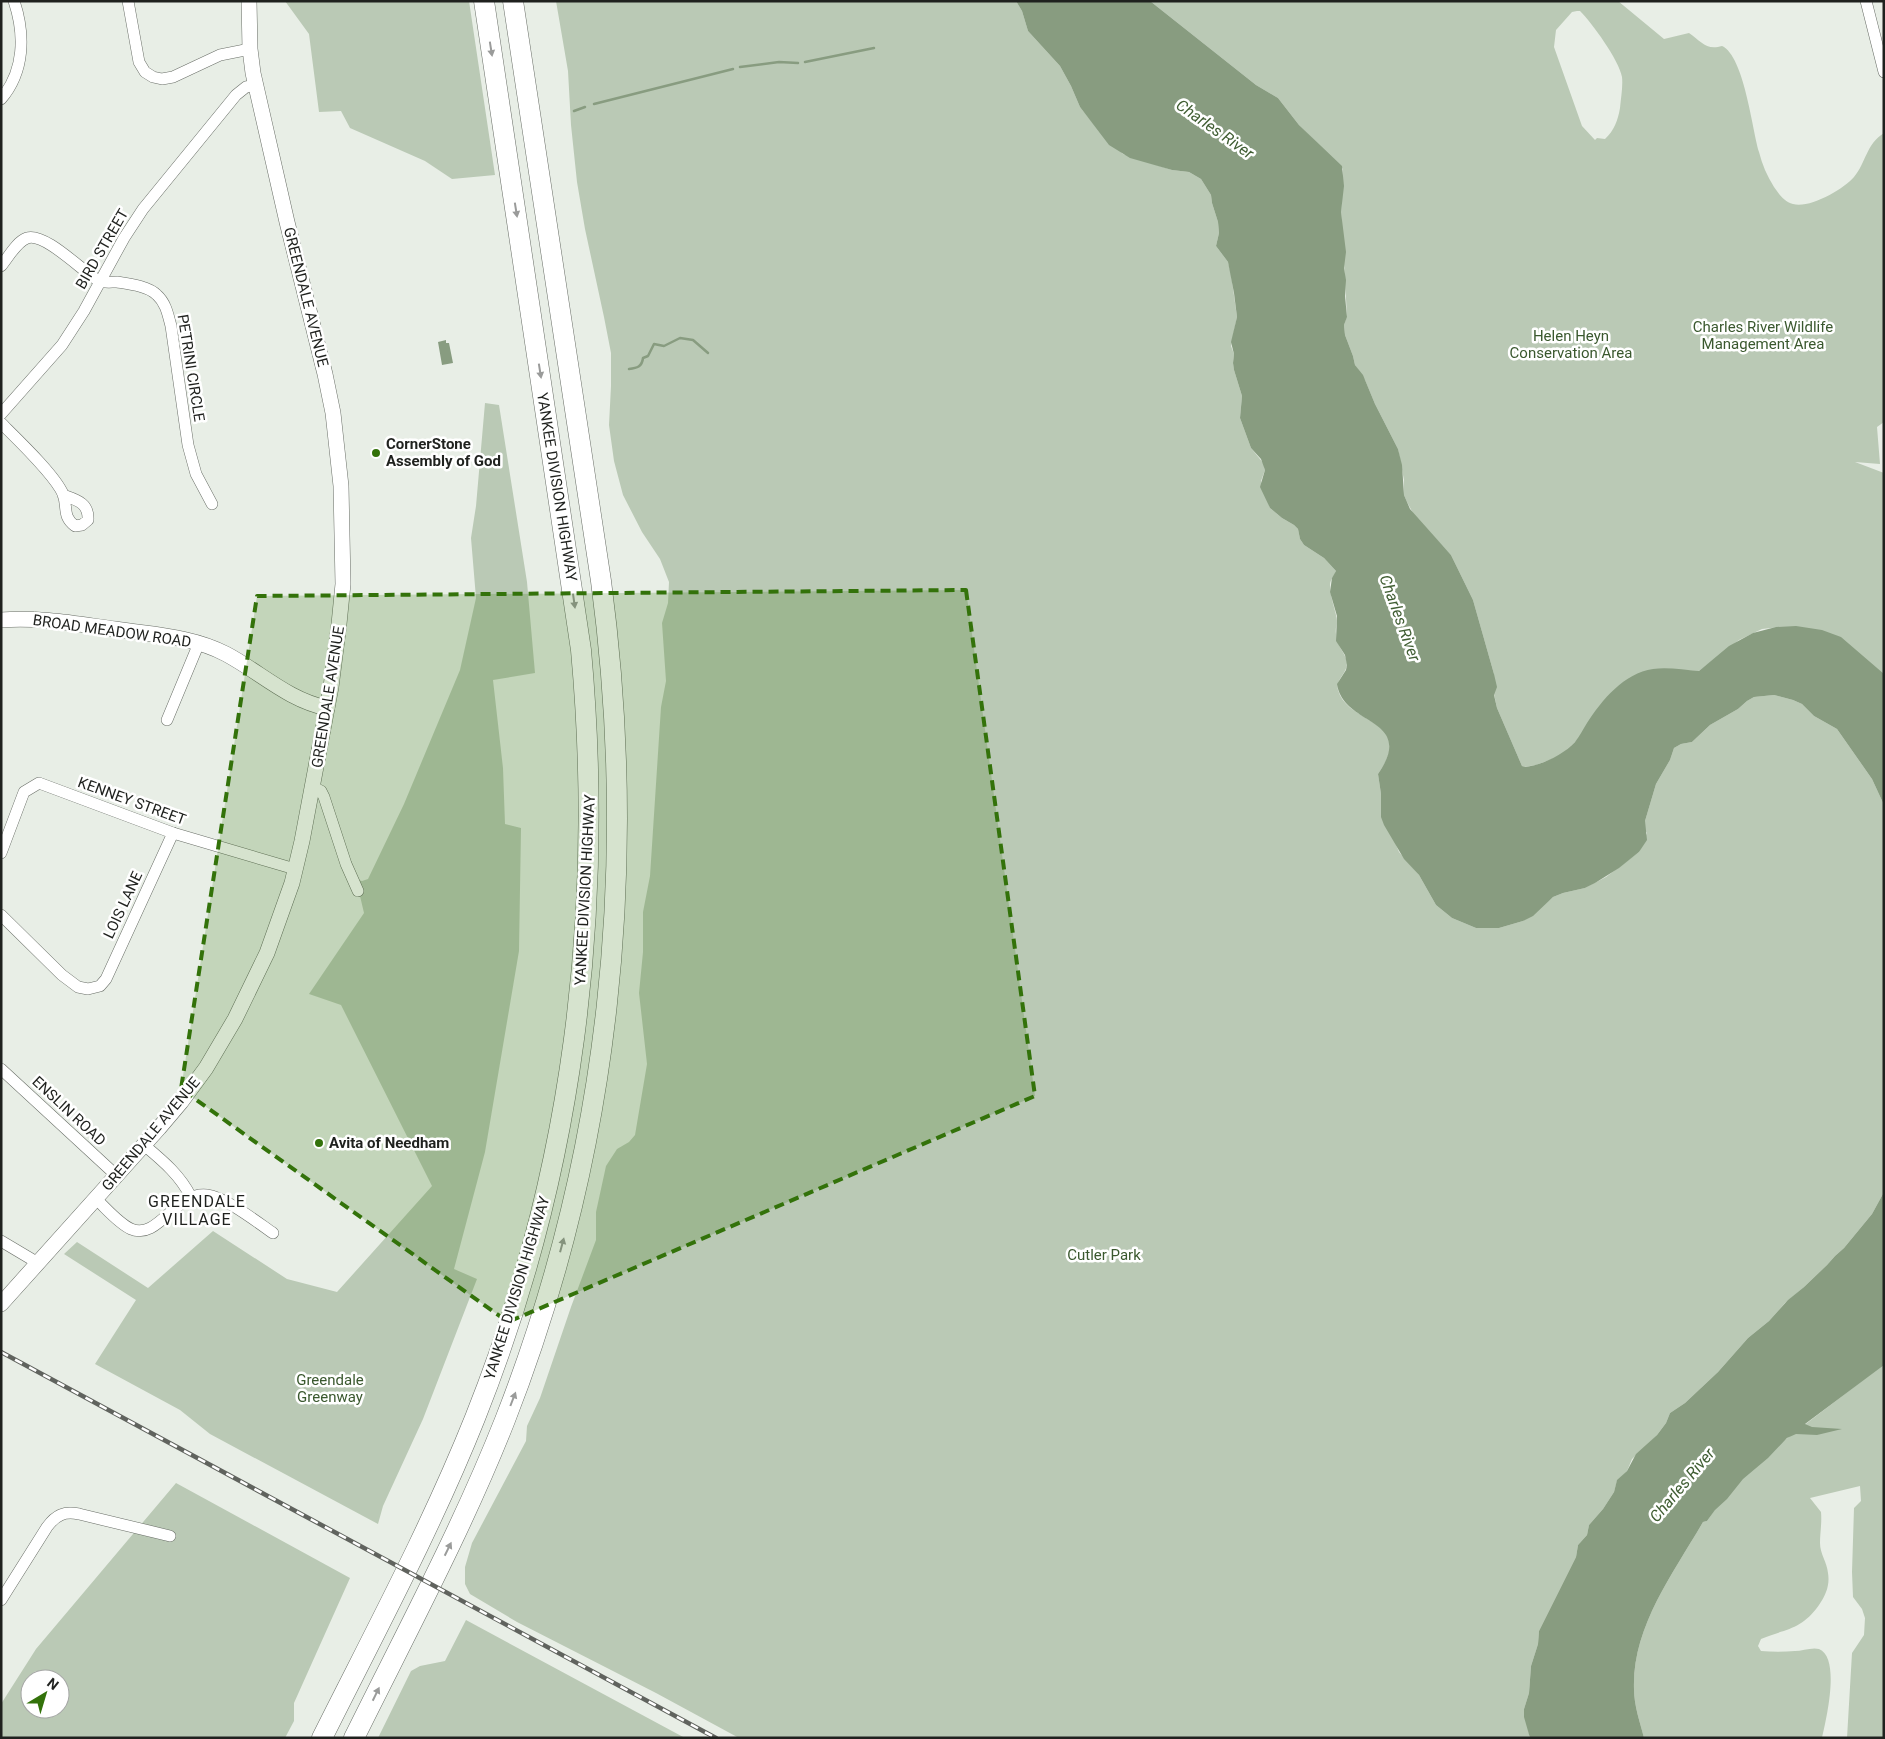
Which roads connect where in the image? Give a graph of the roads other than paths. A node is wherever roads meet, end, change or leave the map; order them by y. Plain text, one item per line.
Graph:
1 (14, 1) edge
2 (128, 1) edge
3 (249, 1) edge
4 (484, 1) edge
5 (513, 1) edge
6 (1866, 1) edge
7 (250, 50) junction
8 (1884, 72) edge
9 (256, 84) junction
10 (1, 99) edge
11 (1, 266) edge
12 (100, 282) junction
13 (1, 414) edge
14 (1, 423) edge
15 (63, 495) dead end
16 (212, 504) dead end
17 (1, 620) edge
18 (200, 643) junction
19 (327, 708) junction
20 (167, 720) dead end
21 (313, 787) junction
22 (173, 833) junction
23 (1, 853) edge
24 (295, 868) junction
25 (358, 891) dead end
26 (1, 915) edge
27 (1, 1069) edge
28 (144, 1146) junction
29 (116, 1176) junction
30 (191, 1197) junction
31 (96, 1199) junction
32 (273, 1233) dead end
33 (1, 1241) edge
34 (38, 1263) junction
35 (1, 1304) edge
36 (170, 1536) dead end
37 (1, 1600) edge
38 (322, 1738) edge
39 (354, 1738) edge

1 - 10 street
2 - 7 street
3 - 7 main road, GREENDALE AVENUE
4 -> 38 highway, YANKEE DIVISION HIGHWAY
39 -> 5 highway, YANKEE DIVISION HIGHWAY
6 - 8 street
7 - 9 main road, GREENDALE AVENUE
9 - 12 street, BIRD STREET
9 - 19 main road, GREENDALE AVENUE
11 - 12 street
12 - 13 street, BIRD STREET
12 - 16 street, PETRINI CIRCLE
14 - 15 street
17 - 18 main road, BROAD MEADOW ROAD
18 - 19 main road, BROAD MEADOW ROAD
18 - 20 street
19 - 21 main road, GREENDALE AVENUE
21 - 24 main road, GREENDALE AVENUE
21 - 25 street
22 - 23 street, KENNEY STREET
22 - 24 street, KENNEY STREET
22 - 26 street, LOIS LANE
24 - 28 main road, GREENDALE AVENUE
27 - 29 street, ENSLIN ROAD
28 - 29 main road, GREENDALE AVENUE
28 - 30 street
29 - 31 main road, GREENDALE AVENUE
30 - 31 street
30 - 32 street
31 - 34 main road, GREENDALE AVENUE
33 - 34 street
34 - 35 main road, GREENDALE AVENUE
36 - 37 street

